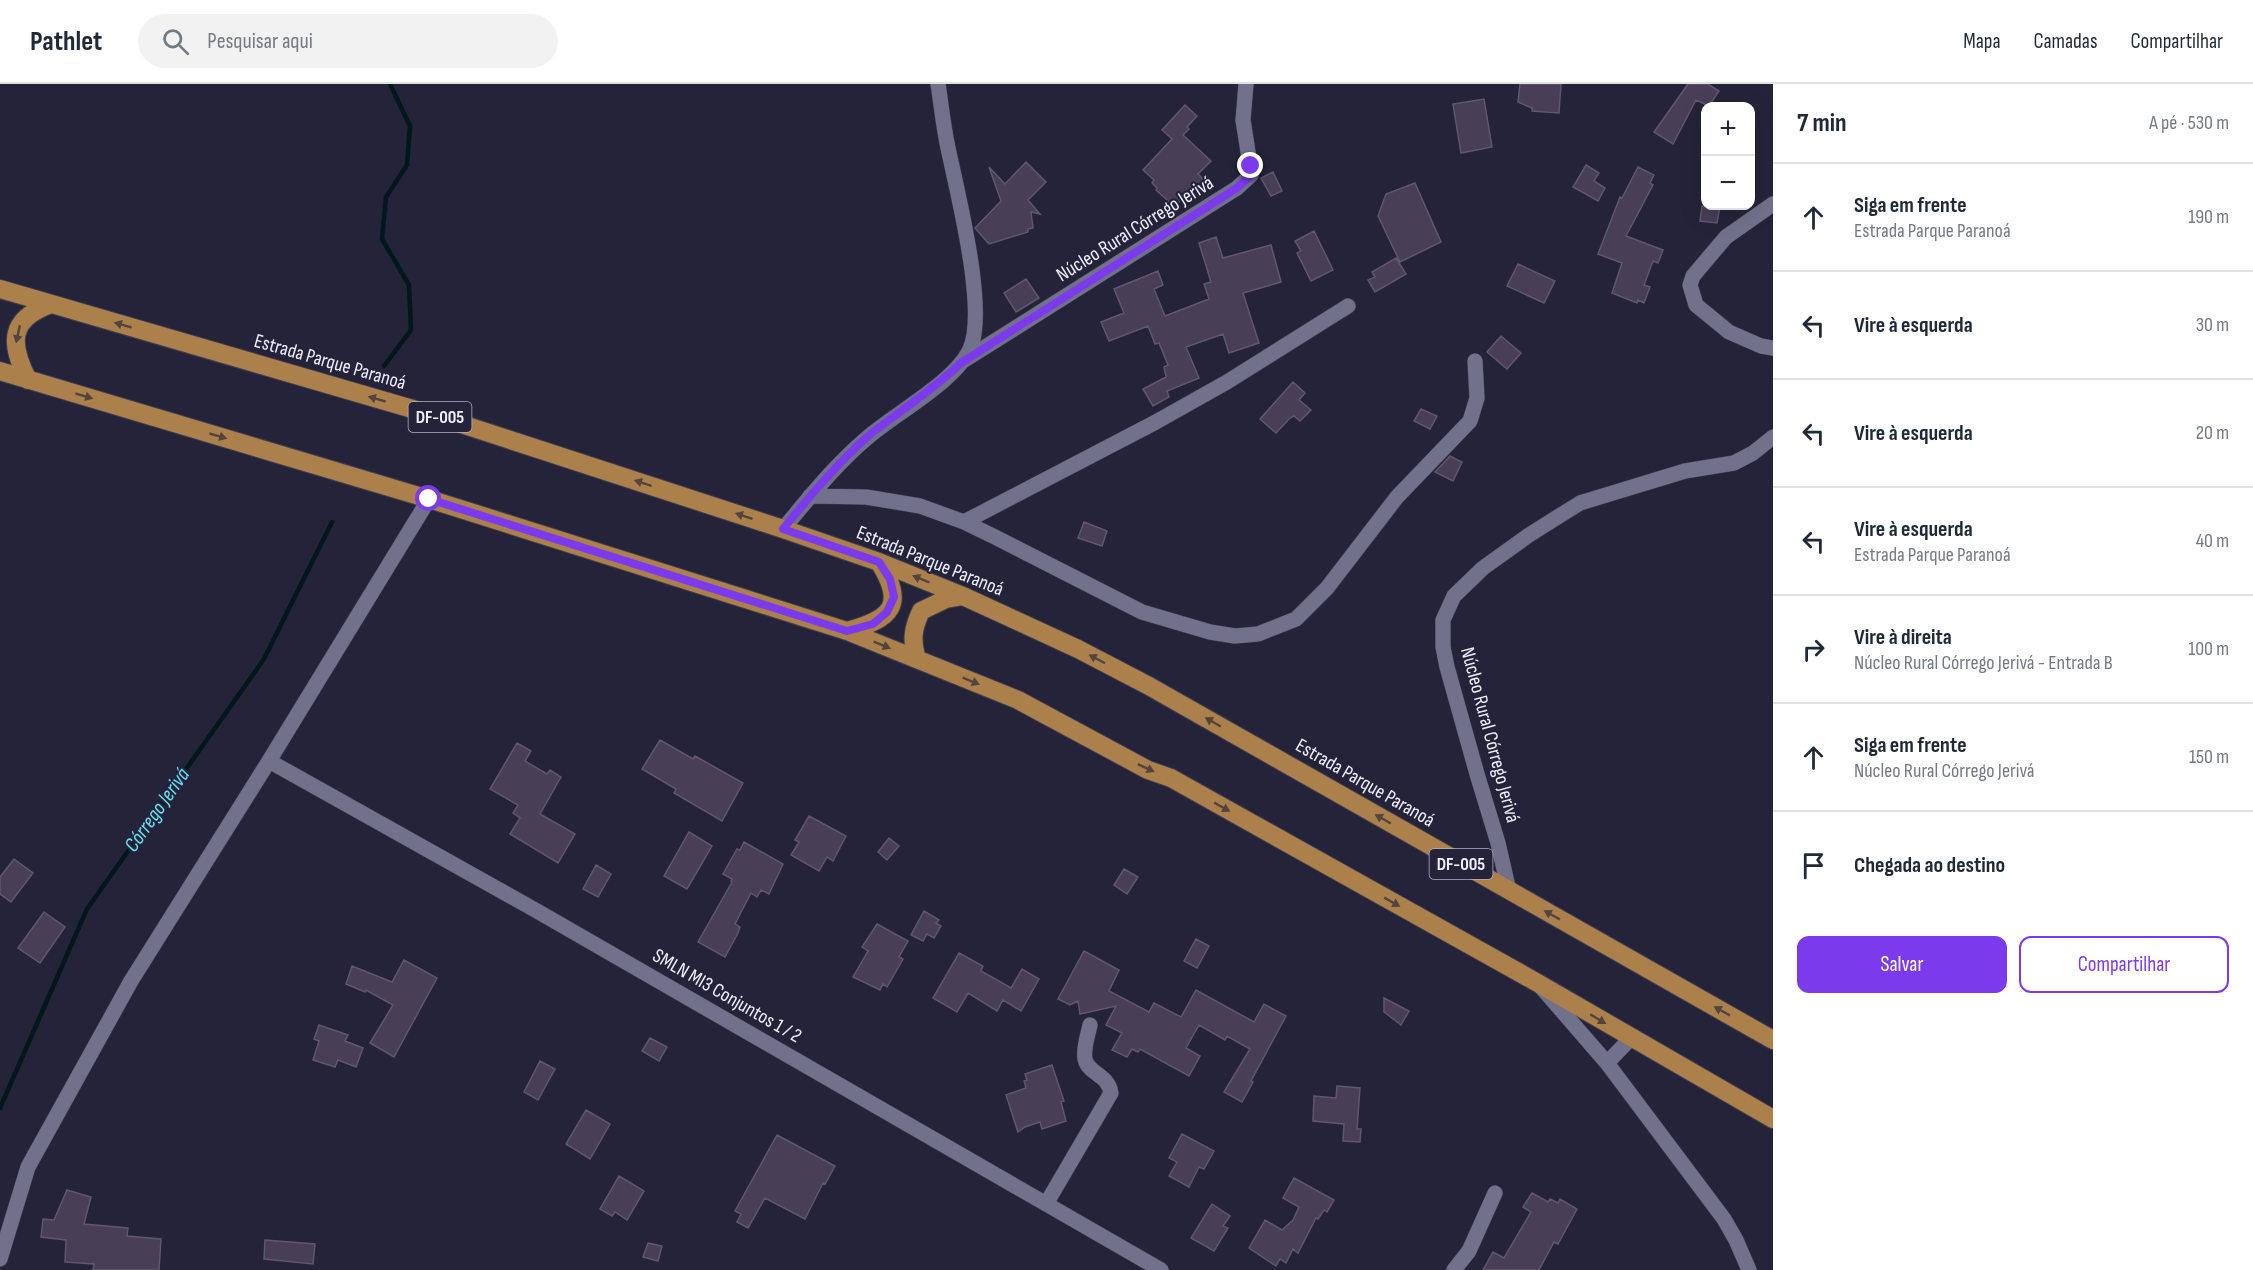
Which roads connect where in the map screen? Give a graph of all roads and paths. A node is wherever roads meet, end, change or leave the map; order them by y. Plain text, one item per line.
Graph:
1 (938, 84) edge
2 (1246, 84) edge
3 (1773, 204) edge
4 (0, 289) edge
5 (51, 304) junction
6 (1348, 306) dead end
7 (1773, 348) edge
8 (1475, 361) dead end
9 (961, 363) junction
10 (0, 371) edge
11 (28, 380) junction
12 (1773, 437) edge
13 (810, 496) junction
14 (429, 499) junction
15 (964, 522) junction
16 (783, 529) junction
17 (879, 562) junction
18 (963, 596) junction
19 (847, 631) junction
20 (917, 659) junction
21 (269, 761) junction
22 (1509, 891) junction
23 (1536, 982) junction
24 (1090, 1025) dead end
25 (1631, 1038) junction
26 (1773, 1040) edge
27 (1607, 1063) junction
28 (1773, 1119) edge
29 (1495, 1193) dead end
30 (1046, 1204) junction
31 (0, 1259) edge
32 (1161, 1270) edge
33 (1454, 1270) edge
34 (1749, 1270) edge

1 - 9 street
2 - 9 street, Núcleo Rural Córrego Jerivá
3 - 7 street
4 - 5 main road, Estrada Parque Paranoá / DF-005
5 -> 11 main road
16 -> 5 main road, Estrada Parque Paranoá / DF-005
6 - 15 street
8 - 15 street
9 - 13 street
10 - 11 main road
11 -> 14 main road
12 - 22 street, Núcleo Rural Córrego Jerivá
13 - 15 street
13 - 16 street
14 - 19 main road
14 - 21 street
16 - 17 main road, Estrada Parque Paranoá / DF-005
18 -> 17 main road, Estrada Parque Paranoá / DF-005
17 - 19 main road
18 - 20 main road
22 -> 18 main road, Estrada Parque Paranoá / DF-005
19 -> 20 main road
20 -> 23 main road
21 - 30 street, SMLN MI3 Conjuntos 1 / 2
21 - 31 street
26 -> 22 main road, Estrada Parque Paranoá / DF-005
23 -> 25 main road
23 - 27 street
24 - 30 street
25 - 27 street
25 - 28 main road
27 - 34 street
29 - 33 street
30 - 32 street, SMLN MI3 Conjuntos 1 / 2

